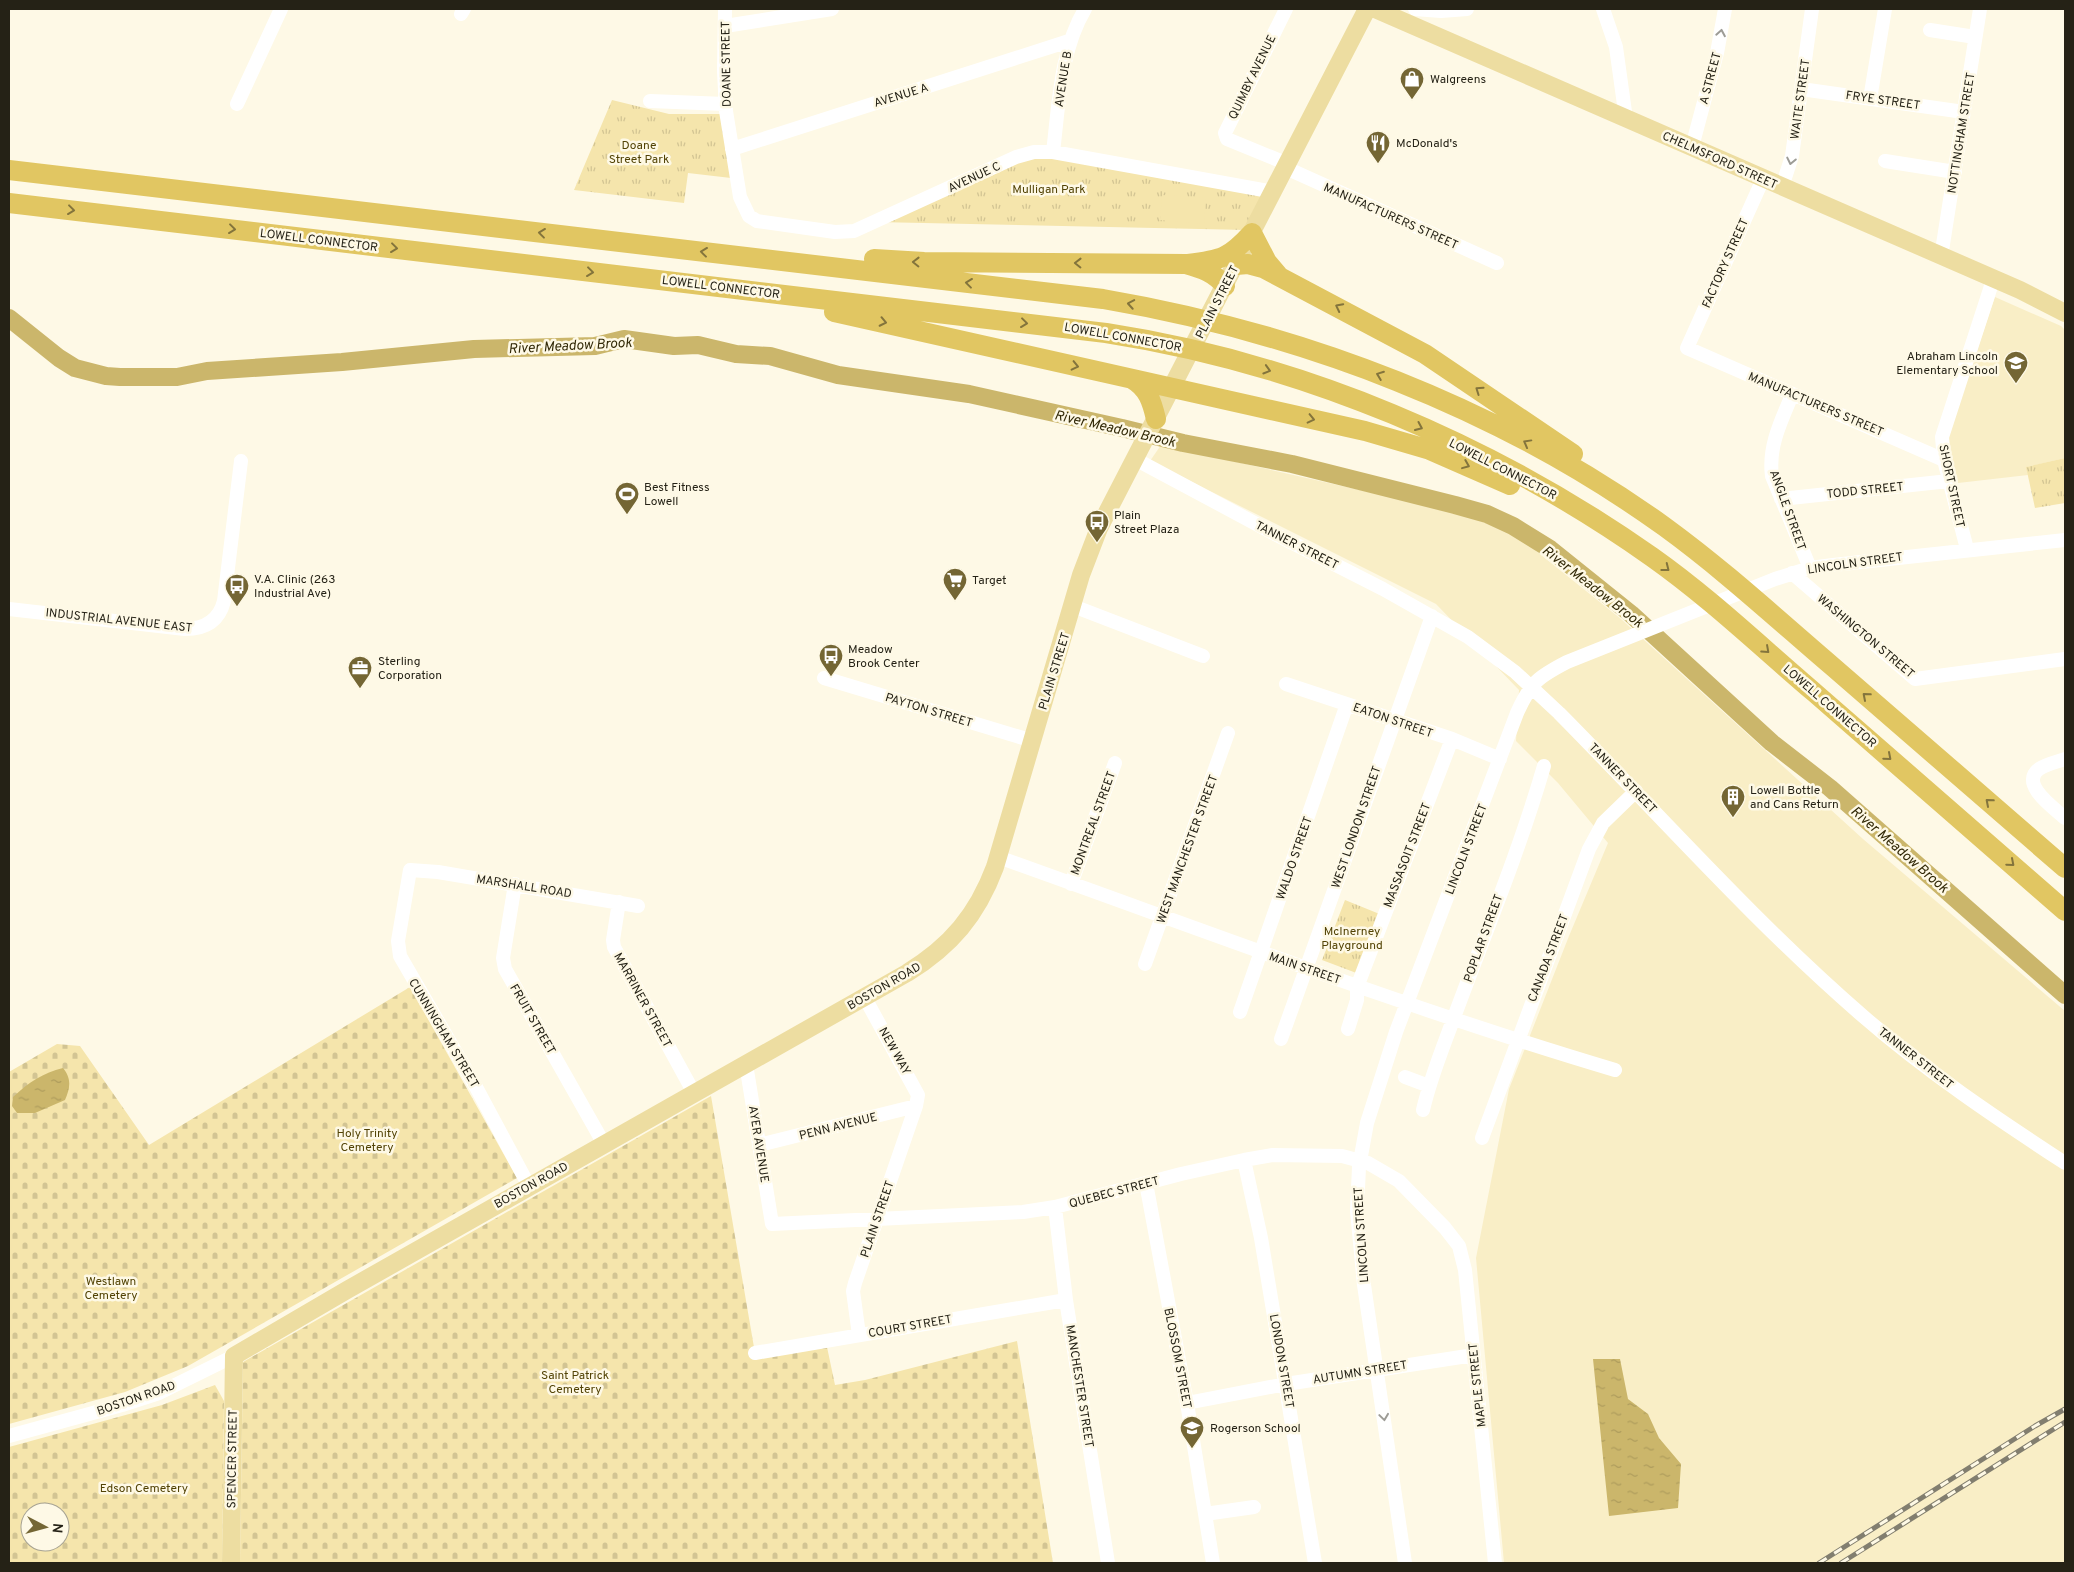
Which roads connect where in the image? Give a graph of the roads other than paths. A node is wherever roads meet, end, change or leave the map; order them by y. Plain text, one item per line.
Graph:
1 (281, 9) edge
2 (725, 9) edge
3 (832, 9) edge
4 (1085, 9) edge
5 (1286, 9) edge
6 (1377, 9) edge
7 (1415, 9) edge
8 (1467, 9) edge
9 (1604, 9) edge
10 (1725, 9) edge
11 (1812, 9) edge
12 (1885, 9) edge
13 (1980, 9) edge
14 (725, 26) junction
15 (1930, 30) dead end
16 (1976, 37) junction
17 (1069, 42) junction
18 (1801, 89) junction
19 (1870, 99) junction
20 (650, 101) dead end
21 (237, 104) dead end
22 (725, 104) junction
23 (1964, 112) junction
24 (1626, 119) junction
25 (1692, 147) junction
26 (732, 149) junction
27 (1053, 152) junction
28 (1885, 161) dead end
29 (1287, 166) junction
30 (9, 170) edge
31 (1955, 172) junction
32 (1763, 179) junction
33 (1782, 187) junction
34 (1274, 192) junction
35 (16, 203) edge
36 (1252, 233) junction
37 (736, 256) junction
38 (1941, 257) junction
39 (1497, 263) dead end
40 (1186, 264) junction
41 (1236, 265) junction
42 (1282, 278) junction
43 (1993, 280) junction
44 (1225, 286) junction
45 (733, 289) junction
46 (2065, 313) edge
47 (1687, 348) joint
48 (1132, 379) junction
49 (1174, 387) junction
50 (1792, 395) junction
51 (1156, 419) junction
52 (1138, 453) junction
53 (1944, 460) junction
54 (241, 461) dead end
55 (1949, 481) junction
56 (1781, 499) junction
57 (2065, 540) edge
58 (1686, 544) junction
59 (1636, 546) junction
60 (1967, 549) junction
61 (1810, 568) junction
62 (1792, 573) junction
63 (1072, 606) junction
64 (9, 609) edge
65 (1432, 616) junction
66 (1203, 656) dead end
67 (2065, 659) edge
68 (824, 678) dead end
69 (1286, 684) dead end
70 (1531, 686) junction
71 (1347, 704) junction
72 (1394, 720) junction
73 (1228, 733) dead end
74 (1452, 740) junction
75 (1033, 742) junction
76 (1500, 759) junction
77 (2065, 759) edge
78 (1115, 763) dead end
79 (1544, 766) dead end
80 (1636, 791) junction
81 (2065, 818) edge
82 (998, 857) junction
83 (2065, 868) edge
84 (410, 870) joint
85 (515, 884) junction
86 (1071, 884) junction
87 (619, 902) junction
88 (638, 906) dead end
89 (2065, 911) edge
90 (1162, 917) junction
91 (1261, 953) junction
92 (1145, 964) dead end
93 (1306, 969) junction
94 (1357, 987) junction
95 (865, 998) junction
96 (1407, 1004) junction
97 (1240, 1012) dead end
98 (1453, 1020) junction
99 (1348, 1029) dead end
100 (1281, 1039) dead end
101 (1518, 1041) junction
102 (746, 1064) junction
103 (1616, 1070) dead end
104 (1405, 1077) dead end
105 (1428, 1086) junction
106 (694, 1093) junction
107 (916, 1106) junction
108 (1423, 1110) dead end
109 (1482, 1138) dead end
110 (604, 1144) junction
111 (759, 1145) junction
112 (1244, 1160) junction
113 (2065, 1163) edge
114 (1146, 1183) junction
115 (529, 1186) junction
116 (1055, 1207) junction
117 (1433, 1217) joint
118 (876, 1218) junction
119 (772, 1224) joint
120 (1066, 1300) junction
121 (859, 1335) junction
122 (755, 1353) dead end
123 (1474, 1355) junction
124 (234, 1356) junction
125 (1377, 1369) junction
126 (1286, 1384) junction
127 (1187, 1403) junction
128 (9, 1436) edge
129 (1254, 1507) dead end
130 (1205, 1514) junction
131 (231, 1563) edge
132 (1108, 1563) edge
133 (1213, 1563) edge
134 (1315, 1563) edge
135 (1405, 1563) edge
136 (1495, 1563) edge

1 - 21 street
2 - 14 street, DOANE STREET
3 - 14 street
4 - 17 street, AVENUE B
5 - 29 street, QUIMBY AVENUE
6 - 24 main road, CHELMSFORD STREET
6 - 29 main road, PLAIN STREET
7 - 8 street
9 - 24 street
25 -> 10 street, A STREET
11 - 18 street, WAITE STREET
12 - 19 street
13 - 16 street, NOTTINGHAM STREET
14 - 22 street, DOANE STREET
15 - 16 street
16 - 23 street, NOTTINGHAM STREET
17 - 26 street, AVENUE A
17 - 27 street, AVENUE B
18 - 19 street, FRYE STREET
18 -> 33 street, WAITE STREET
19 - 23 street, FRYE STREET
20 - 22 street
22 - 26 street, DOANE STREET
23 - 31 street, NOTTINGHAM STREET
24 - 25 main road, CHELMSFORD STREET
25 - 32 main road, CHELMSFORD STREET
26 - 27 street, AVENUE C
27 - 34 street, AVENUE C
28 - 31 street
29 - 34 main road, PLAIN STREET
29 - 39 street, MANUFACTURERS STREET
37 -> 30 highway
31 - 38 street, NOTTINGHAM STREET
32 - 33 main road, CHELMSFORD STREET
32 - 47 street, FACTORY STREET
33 - 38 main road, CHELMSFORD STREET
34 - 36 main road, PLAIN STREET
35 -> 45 highway, LOWELL CONNECTOR
36 - 40 highway
36 - 41 main road, PLAIN STREET
36 - 42 highway
40 -> 37 highway
58 -> 37 highway
38 - 43 main road, CHELMSFORD STREET
40 - 44 highway
41 - 42 highway
41 - 44 main road, PLAIN STREET
58 -> 42 highway
43 - 46 main road, CHELMSFORD STREET
43 - 53 street, SHORT STREET
44 - 49 main road, PLAIN STREET
45 -> 48 highway
45 -> 59 highway, LOWELL CONNECTOR
47 - 50 street, MANUFACTURERS STREET
48 - 49 highway
48 - 51 highway
49 - 51 main road, PLAIN STREET
49 -> 59 highway
50 - 53 street, MANUFACTURERS STREET
50 - 56 street, ANGLE STREET
51 - 52 main road, PLAIN STREET
52 - 63 main road, PLAIN STREET
52 - 65 street, TANNER STREET
53 - 55 street, SHORT STREET
54 - 64 street, INDUSTRIAL AVENUE EAST
55 - 56 street, TODD STREET
55 - 60 street, SHORT STREET
56 - 61 street, ANGLE STREET
57 - 60 street, LINCOLN STREET
83 -> 58 highway
59 -> 89 highway, LOWELL CONNECTOR
60 - 61 street, LINCOLN STREET
61 - 62 street, LINCOLN STREET
62 - 67 street, WASHINGTON STREET
62 - 70 street, LINCOLN STREET
63 - 66 street
63 - 75 main road, PLAIN STREET
65 - 70 street, TANNER STREET
65 - 72 street, WEST LONDON STREET
68 - 75 street, PAYTON STREET
69 - 71 street, EATON STREET
70 - 76 street, LINCOLN STREET
70 - 80 street, TANNER STREET
71 - 72 street, EATON STREET
71 - 91 street, WALDO STREET
72 - 74 street, EATON STREET
72 - 93 street, WEST LONDON STREET
73 - 90 street, WEST MANCHESTER STREET
74 - 76 street, EATON STREET
74 - 94 street, MASSASOIT STREET
75 - 82 main road, PLAIN STREET
76 - 96 street, LINCOLN STREET
77 - 81 street
78 - 86 street, MONTREAL STREET
79 - 98 street, POPLAR STREET
80 - 101 street, CANADA STREET
80 - 113 street, TANNER STREET
82 - 86 street, MAIN STREET
82 - 95 main road, BOSTON ROAD
84 - 85 street, MARSHALL ROAD
84 - 115 street, CUNNINGHAM STREET
85 - 87 street, MARSHALL ROAD
85 - 110 street, FRUIT STREET
86 - 90 street, MAIN STREET
87 - 88 street, MARSHALL ROAD
87 - 106 street, MARRINER STREET
90 - 91 street, MAIN STREET
90 - 92 street, WEST MANCHESTER STREET
91 - 93 street, MAIN STREET
91 - 97 street, WALDO STREET
93 - 94 street, MAIN STREET
93 - 100 street, WEST LONDON STREET
94 - 96 street, MAIN STREET
94 - 99 street, MASSASOIT STREET
95 - 102 main road, BOSTON ROAD
95 - 107 street, NEW WAY
96 - 98 street, MAIN STREET
96 - 125 street, LINCOLN STREET
98 - 101 street, MAIN STREET
98 - 105 street, POPLAR STREET
101 - 103 street, MAIN STREET
101 - 109 street, CANADA STREET
102 - 106 main road, BOSTON ROAD
102 - 111 street, AYER AVENUE
104 - 105 street
105 - 108 street, POPLAR STREET
106 - 110 main road, BOSTON ROAD
107 - 111 street, PENN AVENUE
107 - 118 street, PLAIN STREET
110 - 115 main road, BOSTON ROAD
111 - 119 street, AYER AVENUE
112 - 114 street, QUEBEC STREET
112 - 117 street, QUEBEC STREET
112 - 126 street, LONDON STREET
114 - 116 street, QUEBEC STREET
114 - 127 street, BLOSSOM STREET
115 - 124 main road, BOSTON ROAD
116 - 118 street, QUEBEC STREET
116 - 120 street, MANCHESTER STREET
117 - 123 street, MAPLE STREET
118 - 119 street, QUEBEC STREET
118 - 121 street, PLAIN STREET
120 - 121 street, COURT STREET
120 - 132 street, MANCHESTER STREET
121 - 122 street, COURT STREET
123 - 125 street, AUTUMN STREET
123 - 136 street, MAPLE STREET
124 - 128 street, BOSTON ROAD
124 - 131 main road, SPENCER STREET
125 - 126 street, AUTUMN STREET
125 -> 135 street, LINCOLN STREET
126 - 127 street, AUTUMN STREET
126 - 134 street, LONDON STREET
127 - 130 street, BLOSSOM STREET
129 - 130 street
130 - 133 street, BLOSSOM STREET

